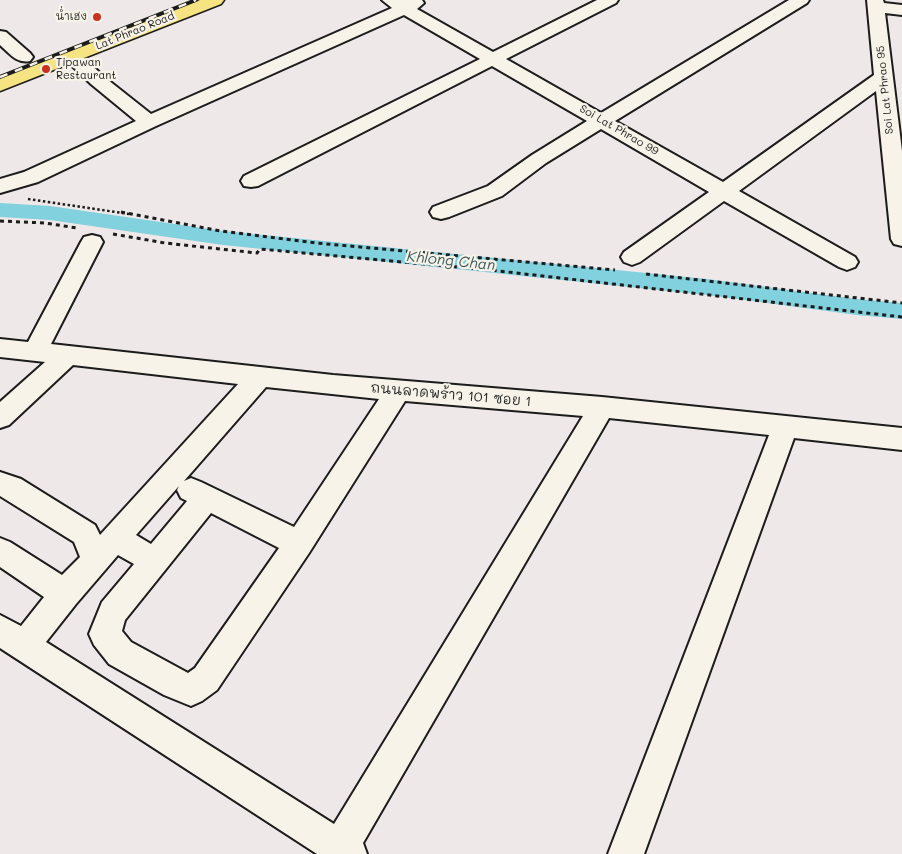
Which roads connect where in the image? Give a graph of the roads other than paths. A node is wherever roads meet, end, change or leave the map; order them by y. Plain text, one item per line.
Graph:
1 (173, 0) edge
2 (215, 0) edge
3 (423, 0) edge
4 (610, 0) edge
5 (801, 0) edge
6 (398, 4) edge
7 (876, 8) edge
8 (902, 10) edge
9 (902, 21) edge
10 (0, 36) edge
11 (72, 56) junction
12 (493, 59) junction
13 (16, 60) joint
14 (883, 77) junction
15 (0, 85) edge
16 (602, 121) junction
17 (149, 122) junction
18 (251, 181) dead end
19 (0, 186) edge
20 (724, 190) junction
21 (441, 212) dead end
22 (95, 235) road end
23 (902, 239) edge
24 (847, 262) dead end
25 (632, 267) road end
26 (0, 348) edge
27 (35, 352) junction
28 (69, 355) junction
29 (260, 377) junction
30 (398, 390) junction
31 (602, 407) junction
32 (0, 418) edge
33 (786, 427) junction
34 (902, 439) edge
35 (0, 484) edge
36 (116, 539) junction
37 (299, 544) junction
38 (0, 551) edge
39 (154, 560) junction
40 (96, 561) junction
41 (66, 594) junction
42 (12, 638) edge
43 (341, 852) edge
44 (626, 854) edge

1 - 13 main road, Lat Phrao Road
2 - 11 main road, Lat Phrao Road
3 - 6 street
4 - 12 street
5 - 16 street
6 - 12 street, Soi Lat Phrao 99
6 - 17 street
7 - 8 street
7 - 9 street
7 - 14 street, Soi Lat Phrao 95
10 - 13 street
11 - 15 main road, Lat Phrao Road
11 - 17 street
12 - 16 street, Soi Lat Phrao 99
12 - 18 street
14 - 20 street
14 - 23 street, Soi Lat Phrao 95
16 - 20 street, Soi Lat Phrao 99
16 - 21 street
17 - 19 street
20 - 24 street, Soi Lat Phrao 99
20 - 25 street
22 - 27 street
26 - 27 street, ถนนลาดพร้าว 101 ซอย 1
27 - 28 street, ถนนลาดพร้าว 101 ซอย 1
28 - 29 street, ถนนลาดพร้าว 101 ซอย 1
28 - 32 street
29 - 30 street, ถนนลาดพร้าว 101 ซอย 1
29 - 36 street
30 - 31 street, ถนนลาดพร้าว 101 ซอย 1
30 - 37 street
31 - 33 street, ถนนลาดพร้าว 101 ซอย 1
31 - 43 street
33 - 34 street, ถนนลาดพร้าว 101 ซอย 1
33 - 44 street
35 - 40 street
36 - 39 street
36 - 40 street
37 - 39 street
37 - 39 street
38 - 41 street
40 - 41 street
41 - 42 street
42 - 43 street

